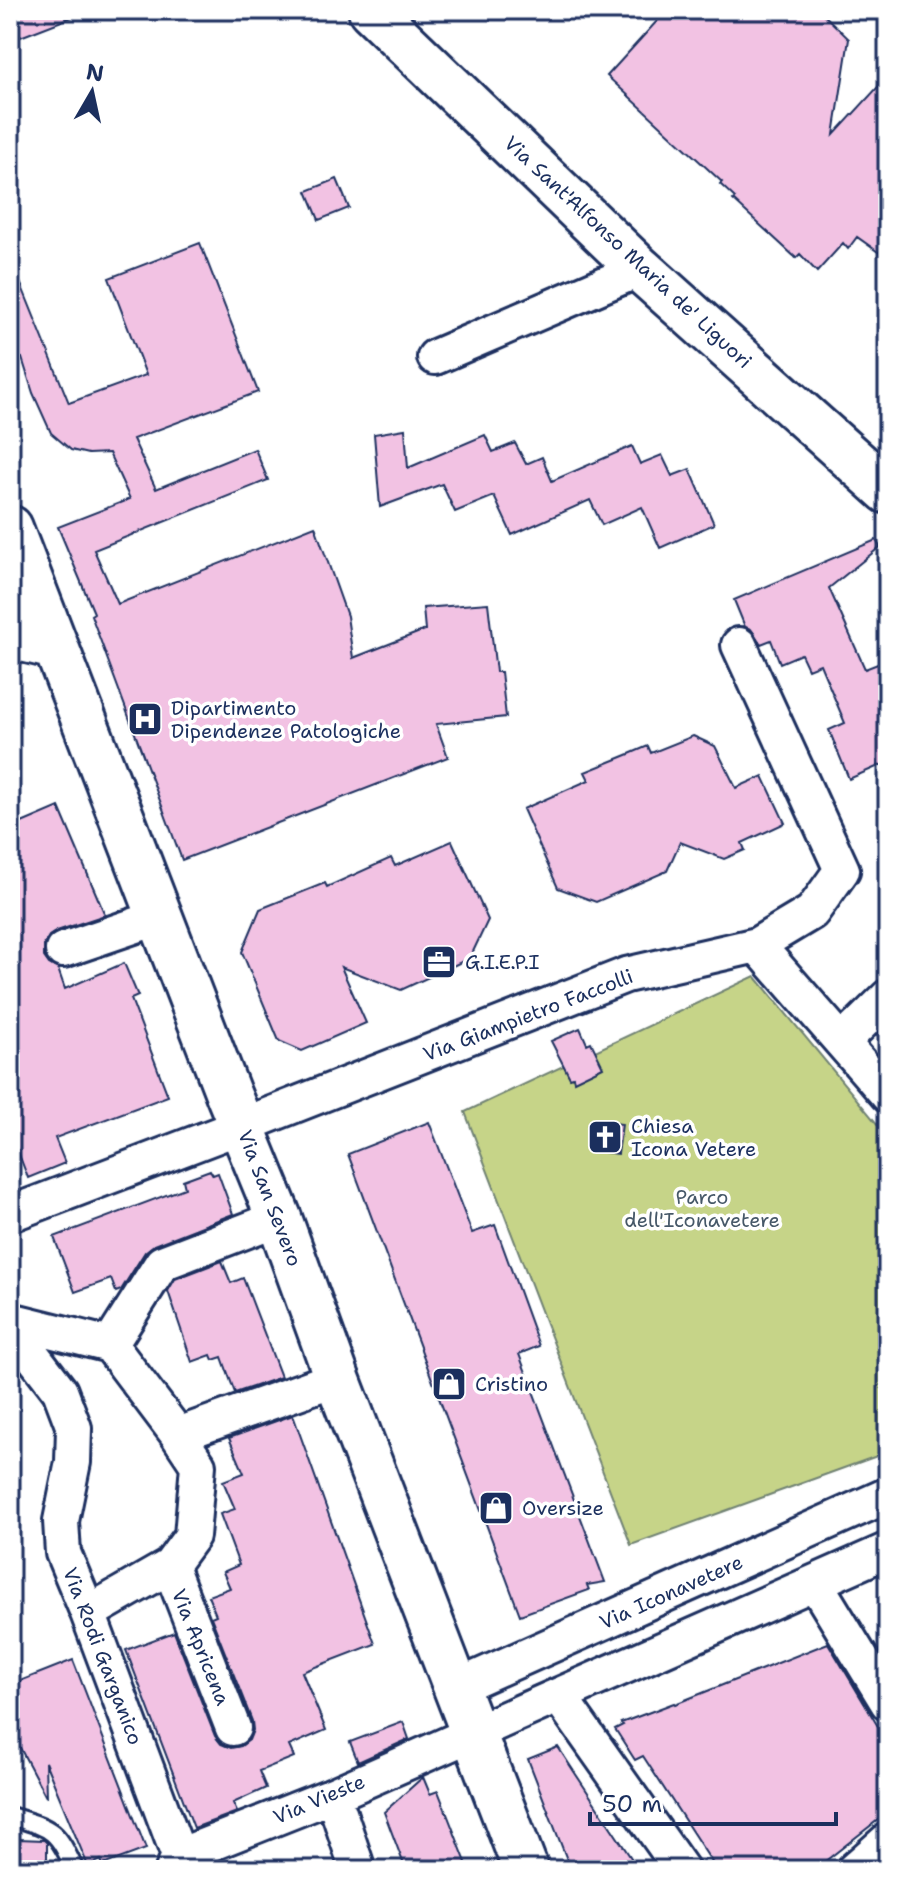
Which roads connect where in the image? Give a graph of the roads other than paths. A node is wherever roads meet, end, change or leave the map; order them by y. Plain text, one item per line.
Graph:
1 (371, 10) edge
2 (640, 269) junction
3 (435, 357) dead end
4 (888, 491) edge
5 (10, 528) edge
6 (10, 636) edge
7 (739, 645) dead end
8 (56, 647) junction
9 (160, 917) junction
10 (757, 945) junction
11 (63, 950) dead end
12 (888, 997) edge
13 (842, 1042) junction
14 (888, 1095) edge
15 (241, 1126) junction
16 (10, 1214) edge
17 (279, 1218) junction
18 (10, 1323) edge
19 (110, 1345) junction
20 (337, 1378) junction
21 (178, 1435) junction
22 (888, 1495) edge
23 (888, 1550) edge
24 (170, 1566) junction
25 (815, 1583) junction
26 (88, 1613) junction
27 (455, 1688) junction
28 (559, 1696) junction
29 (888, 1703) edge
30 (233, 1728) dead end
31 (472, 1735) junction
32 (333, 1795) junction
33 (10, 1816) edge
34 (888, 1840) edge
35 (176, 1863) edge
36 (75, 1870) edge
37 (358, 1870) edge
38 (526, 1870) edge
39 (682, 1870) edge
40 (854, 1870) edge

1 - 2 street, Via Sant'Alfonso Maria de' Liguori
2 - 3 street
2 - 4 street, Via Sant'Alfonso Maria de' Liguori
5 - 8 street, Via San Severo
6 - 8 street
7 - 10 street, Via Giampietro Faccolli
8 - 9 street, Via San Severo
9 - 11 street
9 - 15 street, Via San Severo
10 - 13 street
10 - 15 street, Via Giampietro Faccolli
12 - 13 street
13 - 14 street
15 - 16 street, Via Giampietro Faccolli
15 - 17 street, Via San Severo
17 - 19 street
17 - 20 street, Via San Severo
18 - 19 street
18 - 26 street, Via Rodi Garganico
19 - 21 street
20 - 21 street
20 - 27 street, Via San Severo
21 - 24 street
22 - 27 street, Via Iconavetere
23 - 25 street
24 - 26 street
24 - 30 street, Via Apricena
25 - 28 street
25 - 29 street
26 - 35 street, Via Rodi Garganico
27 - 31 street, Via San Severo
28 - 31 street
28 - 39 street
31 - 32 street, Via Vieste
31 - 38 street, Via San Severo
32 - 35 street, Via Vieste
32 - 37 street
33 - 36 lane
34 - 40 street

